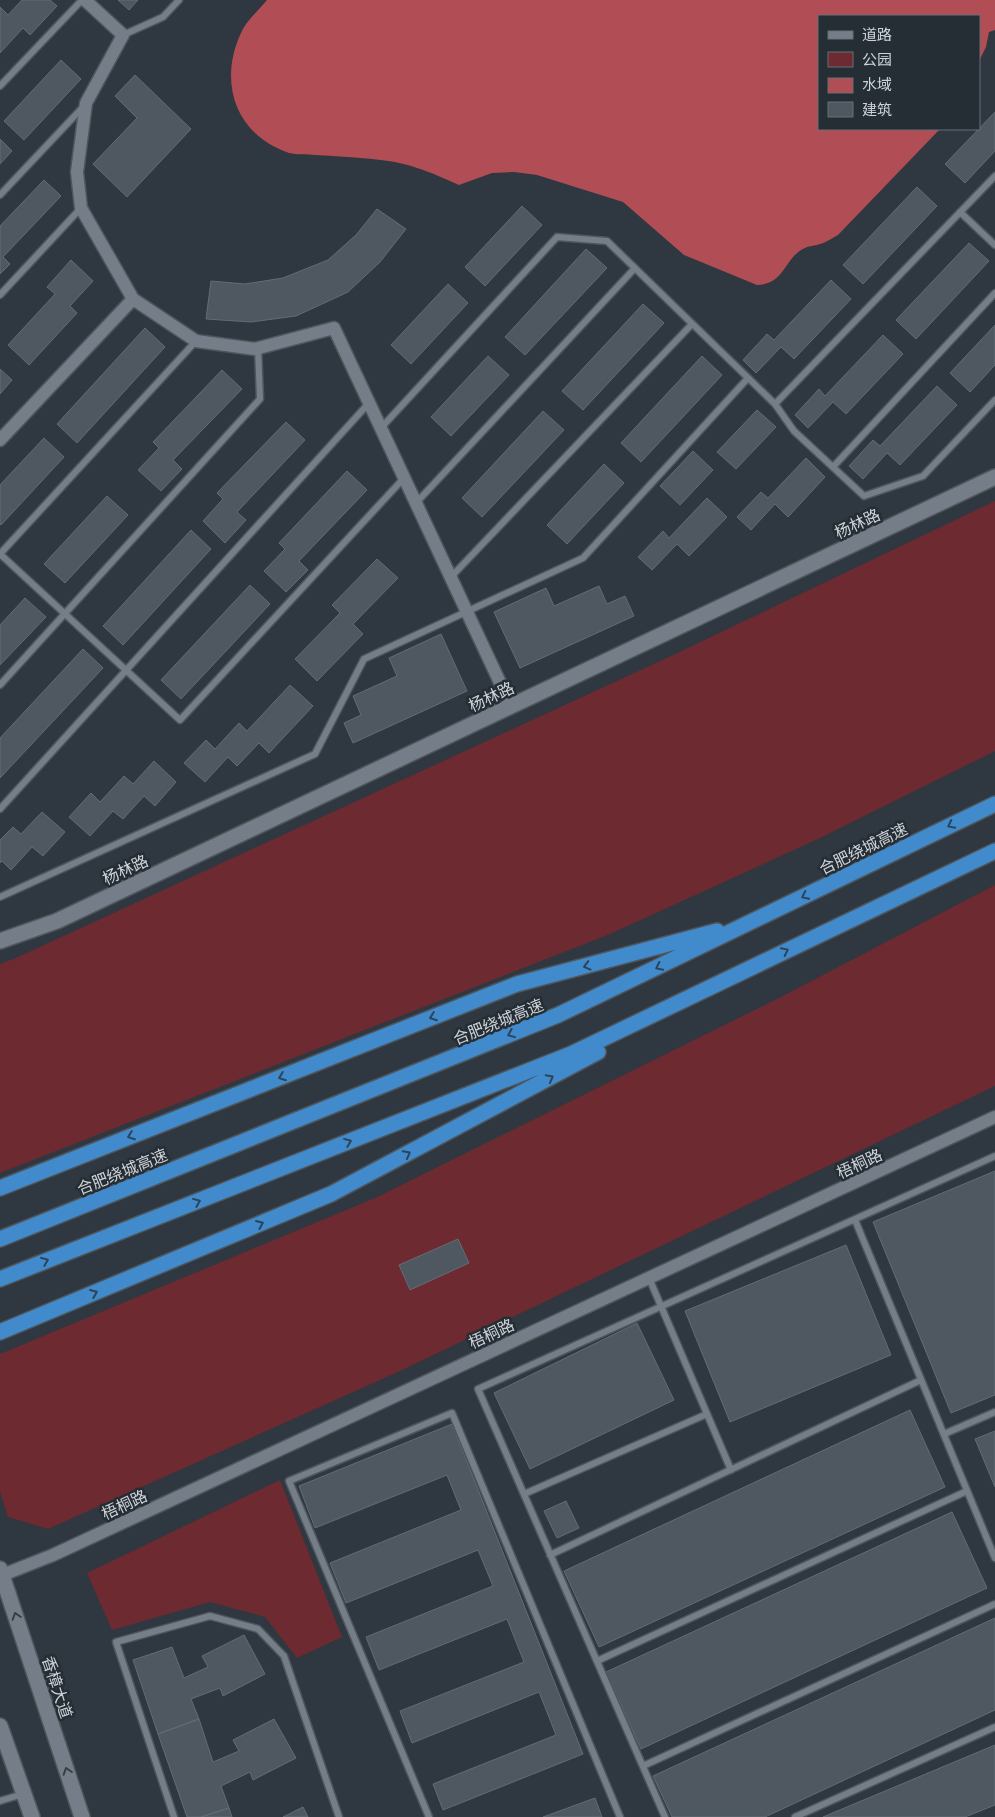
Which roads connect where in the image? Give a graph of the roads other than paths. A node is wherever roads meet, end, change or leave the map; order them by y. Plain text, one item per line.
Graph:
1 (84, 0) edge
2 (179, 0) edge
3 (123, 35) junction
4 (0, 86) edge
5 (86, 104) junction
6 (995, 176) edge
7 (0, 195) edge
8 (82, 208) junction
9 (960, 212) junction
10 (995, 246) edge
11 (635, 268) junction
12 (995, 294) edge
13 (0, 295) edge
14 (133, 299) junction
15 (692, 324) junction
16 (196, 341) junction
17 (258, 348) junction
18 (748, 378) junction
19 (995, 400) edge
20 (369, 403) junction
21 (775, 404) junction
22 (381, 428) junction
23 (0, 440) edge
24 (833, 466) junction
25 (404, 478) junction
26 (995, 478) edge
27 (416, 503) junction
28 (0, 554) edge
29 (451, 577) junction
30 (467, 611) junction
31 (65, 614) junction
32 (126, 670) junction
33 (0, 685) edge
34 (511, 706) junction
35 (995, 804) edge
36 (0, 809) edge
37 (995, 851) edge
38 (0, 897) edge
39 (752, 921) junction
40 (0, 941) edge
41 (765, 961) junction
42 (995, 1117) edge
43 (995, 1156) edge
44 (0, 1188) edge
45 (854, 1220) junction
46 (0, 1239) edge
47 (649, 1278) junction
48 (0, 1279) edge
49 (661, 1306) junction
50 (0, 1332) edge
51 (921, 1380) junction
52 (995, 1412) edge
53 (707, 1414) junction
54 (944, 1434) junction
55 (731, 1470) junction
56 (967, 1491) junction
57 (524, 1494) junction
58 (550, 1555) junction
59 (995, 1558) edge
60 (1, 1574) edge
61 (995, 1604) edge
62 (597, 1660) junction
63 (0, 1726) edge
64 (995, 1727) edge
65 (643, 1766) junction
66 (24, 1794) junction
67 (0, 1801) edge
68 (32, 1817) edge
69 (82, 1817) edge
70 (174, 1817) edge
71 (339, 1817) edge
72 (429, 1817) edge
73 (620, 1817) edge
74 (665, 1817) edge
75 (795, 1817) edge

1 - 3 street
1 - 4 lane
2 - 3 lane
3 - 5 street
5 - 7 lane
5 - 8 street
6 - 9 lane
8 - 13 lane
8 - 14 street
9 - 10 lane
9 - 21 lane
11 - 15 lane
11 - 22 lane
11 - 27 lane
12 - 24 lane
14 - 16 street
14 - 23 street
15 - 18 lane
15 - 29 lane
16 - 17 street
16 - 28 lane
17 - 20 street
17 - 31 lane
18 - 21 lane
18 - 30 lane
19 - 24 lane
20 - 22 street
20 - 32 lane
21 - 24 lane
22 - 25 street
25 - 27 street
25 - 32 lane
26 - 34 street, 杨林路
27 - 29 street
28 - 31 lane
29 - 30 street
30 - 34 street
30 - 38 lane
31 - 32 lane
31 - 33 lane
32 - 36 lane
34 - 40 street, 杨林路
35 -> 39 highway, 合肥绕城高速
41 -> 37 highway
39 -> 44 highway
39 -> 46 highway, 合肥绕城高速
48 -> 41 highway
50 -> 41 highway
42 - 47 street, 梧桐路
43 - 45 lane
45 - 49 lane
45 - 51 lane
47 - 49 lane
47 - 60 street, 梧桐路
49 - 53 lane
49 - 57 lane
51 - 54 lane
51 - 55 lane
52 - 54 lane
53 - 55 lane
53 - 57 lane
54 - 56 lane
55 - 58 lane
56 - 59 lane
56 - 62 lane
57 - 58 lane
58 - 62 lane
69 -> 60 street, 香樟大道
61 - 65 lane
62 - 65 lane
63 - 66 street
64 - 75 lane
65 - 74 lane
66 - 67 lane
66 - 68 street
70 - 71 lane
72 - 73 lane

